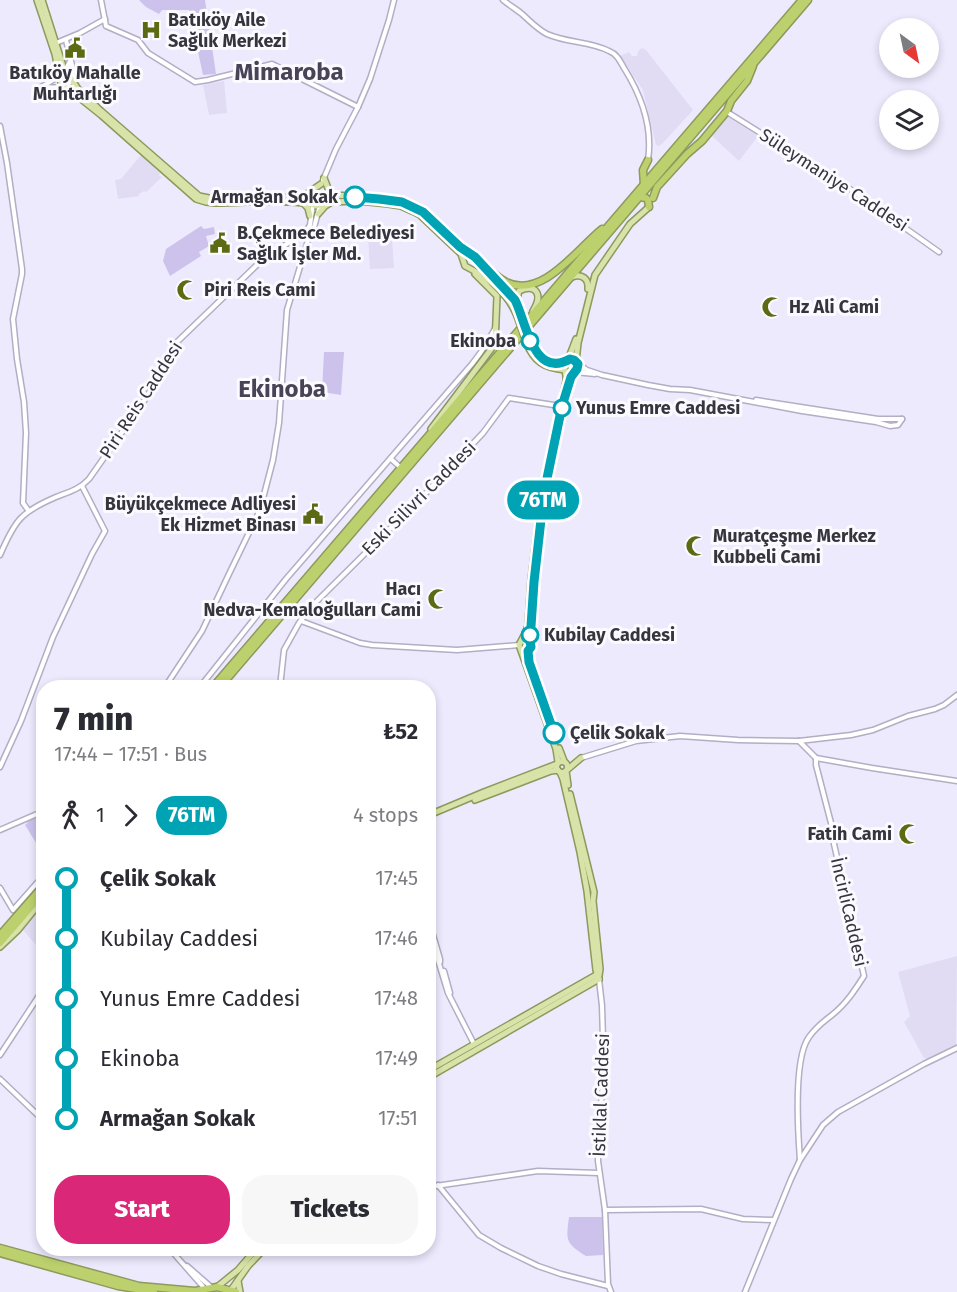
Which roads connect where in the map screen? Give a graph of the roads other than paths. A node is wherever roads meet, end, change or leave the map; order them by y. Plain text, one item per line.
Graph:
1 (37, 0) edge
2 (42, 0) edge
3 (101, 0) edge
4 (394, 0) edge
5 (503, 0) edge
6 (802, 0) edge
7 (808, 0) edge
8 (105, 18) junction
9 (66, 40) junction
10 (56, 43) junction
11 (70, 61) junction
12 (754, 63) junction
13 (65, 70) junction
14 (59, 77) junction
15 (72, 81) junction
16 (65, 87) junction
17 (358, 107) junction
18 (727, 111) junction
19 (0, 126) edge
20 (648, 160) junction
21 (657, 170) junction
22 (322, 181) junction
23 (654, 181) junction
24 (644, 185) junction
25 (318, 195) junction
26 (303, 196) junction
27 (640, 197) junction
28 (653, 198) junction
29 (337, 199) junction
30 (303, 203) junction
31 (312, 203) junction
32 (321, 204) junction
33 (649, 207) junction
34 (318, 214) junction
35 (310, 216) junction
36 (614, 220) junction
37 (305, 232) junction
38 (312, 232) junction
39 (309, 237) junction
40 (939, 252) dead end
41 (475, 258) junction
42 (463, 261) junction
43 (471, 269) junction
44 (570, 277) junction
45 (516, 303) junction
46 (519, 315) junction
47 (528, 321) junction
48 (496, 327) junction
49 (528, 341) junction
50 (567, 361) junction
51 (576, 362) junction
52 (565, 370) junction
53 (574, 372) junction
54 (602, 375) junction
55 (561, 406) junction
56 (902, 420) dead end
57 (425, 440) junction
58 (391, 459) junction
59 (401, 468) junction
60 (82, 486) junction
61 (28, 510) junction
62 (0, 555) edge
63 (301, 621) junction
64 (251, 623) junction
65 (265, 626) junction
66 (530, 641) junction
67 (521, 645) junction
68 (528, 651) junction
69 (225, 655) junction
70 (228, 670) junction
71 (37, 680) edge
72 (170, 680) edge
73 (205, 680) edge
74 (219, 680) edge
75 (226, 680) edge
76 (281, 680) edge
77 (36, 682) edge
78 (957, 695) edge
79 (799, 741) junction
80 (581, 758) joint
81 (816, 758) junction
82 (562, 766) junction
83 (0, 767) edge
84 (956, 781) edge
85 (36, 814) edge
86 (436, 814) edge
87 (0, 830) edge
88 (36, 884) edge
89 (0, 888) edge
90 (36, 894) edge
91 (36, 902) edge
92 (36, 908) edge
93 (0, 935) edge
94 (0, 945) edge
95 (436, 951) edge
96 (598, 975) junction
97 (36, 1000) edge
98 (475, 1047) junction
99 (957, 1048) edge
100 (0, 1055) edge
101 (436, 1066) edge
102 (436, 1072) edge
103 (0, 1079) edge
104 (36, 1113) edge
105 (800, 1161) junction
106 (599, 1173) junction
107 (438, 1185) joint
108 (604, 1210) junction
109 (773, 1220) junction
110 (0, 1248) edge
111 (0, 1253) edge
112 (176, 1256) edge
113 (252, 1256) edge
114 (256, 1256) edge
115 (246, 1265) junction
116 (608, 1285) junction
117 (212, 1289) edge
118 (234, 1291) edge
119 (154, 1292) edge
120 (611, 1292) edge
121 (745, 1292) edge

1 - 14 main road
2 - 10 main road
3 - 8 main road
4 - 17 main road
5 - 20 main road
6 - 21 highway
7 - 12 highway
8 - 9 main road
8 - 17 main road
9 - 10 main road
9 - 11 main road
10 - 13 main road
11 - 13 main road
11 - 15 main road
12 - 18 highway
12 - 23 highway
13 - 14 main road
13 - 15 main road
14 - 16 main road
14 - 16 main road
15 - 16 main road
15 - 26 main road
16 - 30 main road
17 - 22 main road
18 - 28 highway
18 - 40 main road, Süleymaniye Caddesi
19 - 61 main road
20 - 21 highway
20 - 24 highway
21 - 24 highway
22 - 25 main road
22 - 26 main road
22 - 29 main road
23 - 27 highway
23 - 28 highway
24 - 36 highway
25 - 26 main road
25 - 29 main road
25 - 31 main road
25 - 32 main road
27 - 33 highway
27 - 44 highway
28 - 33 highway
29 - 32 main road
29 - 34 main road
29 - 41 main road
29 - 42 main road
30 - 31 main road
30 - 35 main road
31 - 32 main road
31 - 35 main road
32 - 34 main road
33 - 51 main road
34 - 38 main road
35 - 37 main road
36 - 41 highway
36 - 47 highway
37 - 38 main road
37 - 39 main road
37 - 60 main road, Piri Reis Caddesi
38 - 39 main road
39 - 72 main road
41 - 42 main road
41 - 43 main road
41 - 45 main road
42 - 43 main road
43 - 46 main road
43 - 48 main road
44 - 50 main road
44 - 75 highway
45 - 46 main road
45 - 47 main road
46 - 49 main road, bridge
47 - 57 highway
48 - 57 main road
48 - 58 main road
49 - 50 main road
49 - 52 main road
50 - 51 main road
50 - 52 main road
51 - 53 main road
51 - 54 main road
52 - 53 main road
52 - 55 main road
53 - 54 main road
53 - 55 main road
54 - 56 main road
55 - 63 main road, Eski Silivri Caddesi
55 - 66 main road
55 - 67 main road
57 - 59 highway
58 - 59 main road
58 - 64 main road
59 - 65 highway
60 - 61 main road, Piri Reis Caddesi
60 - 71 main road
61 - 62 main road
63 - 67 main road
63 - 76 main road, Eski Silivri Caddesi
64 - 65 main road
64 - 69 main road
65 - 70 highway
66 - 67 main road
66 - 68 main road
67 - 68 main road
67 - 82 main road
68 - 82 main road
69 - 70 main road
69 - 73 main road
70 - 74 highway
77 - 83 main road
78 - 79 main road
79 - 80 main road
79 - 81 main road
80 - 82 main road
81 - 84 main road
81 - 105 main road, İncirliCaddesi
82 - 86 main road
82 - 96 main road
85 - 87 main road
88 - 89 main road
90 - 93 highway
91 - 94 highway
92 - 94 main road
95 - 98 main road
96 - 98 main road
96 - 106 main road, İstiklal Caddesi
97 - 100 main road
98 - 101 main road
98 - 102 main road
99 - 105 main road
103 - 104 main road
105 - 109 main road
106 - 107 main road
106 - 108 main road, İstiklal Caddesi
107 - 116 main road
108 - 109 main road
108 - 116 main road, İstiklal Caddesi
109 - 121 main road
110 - 117 highway
111 - 119 highway
112 - 117 main road
113 - 115 main road
114 - 115 main road
115 - 117 main road
115 - 118 main road
116 - 120 main road, İstiklal Caddesi
117 - 118 highway

